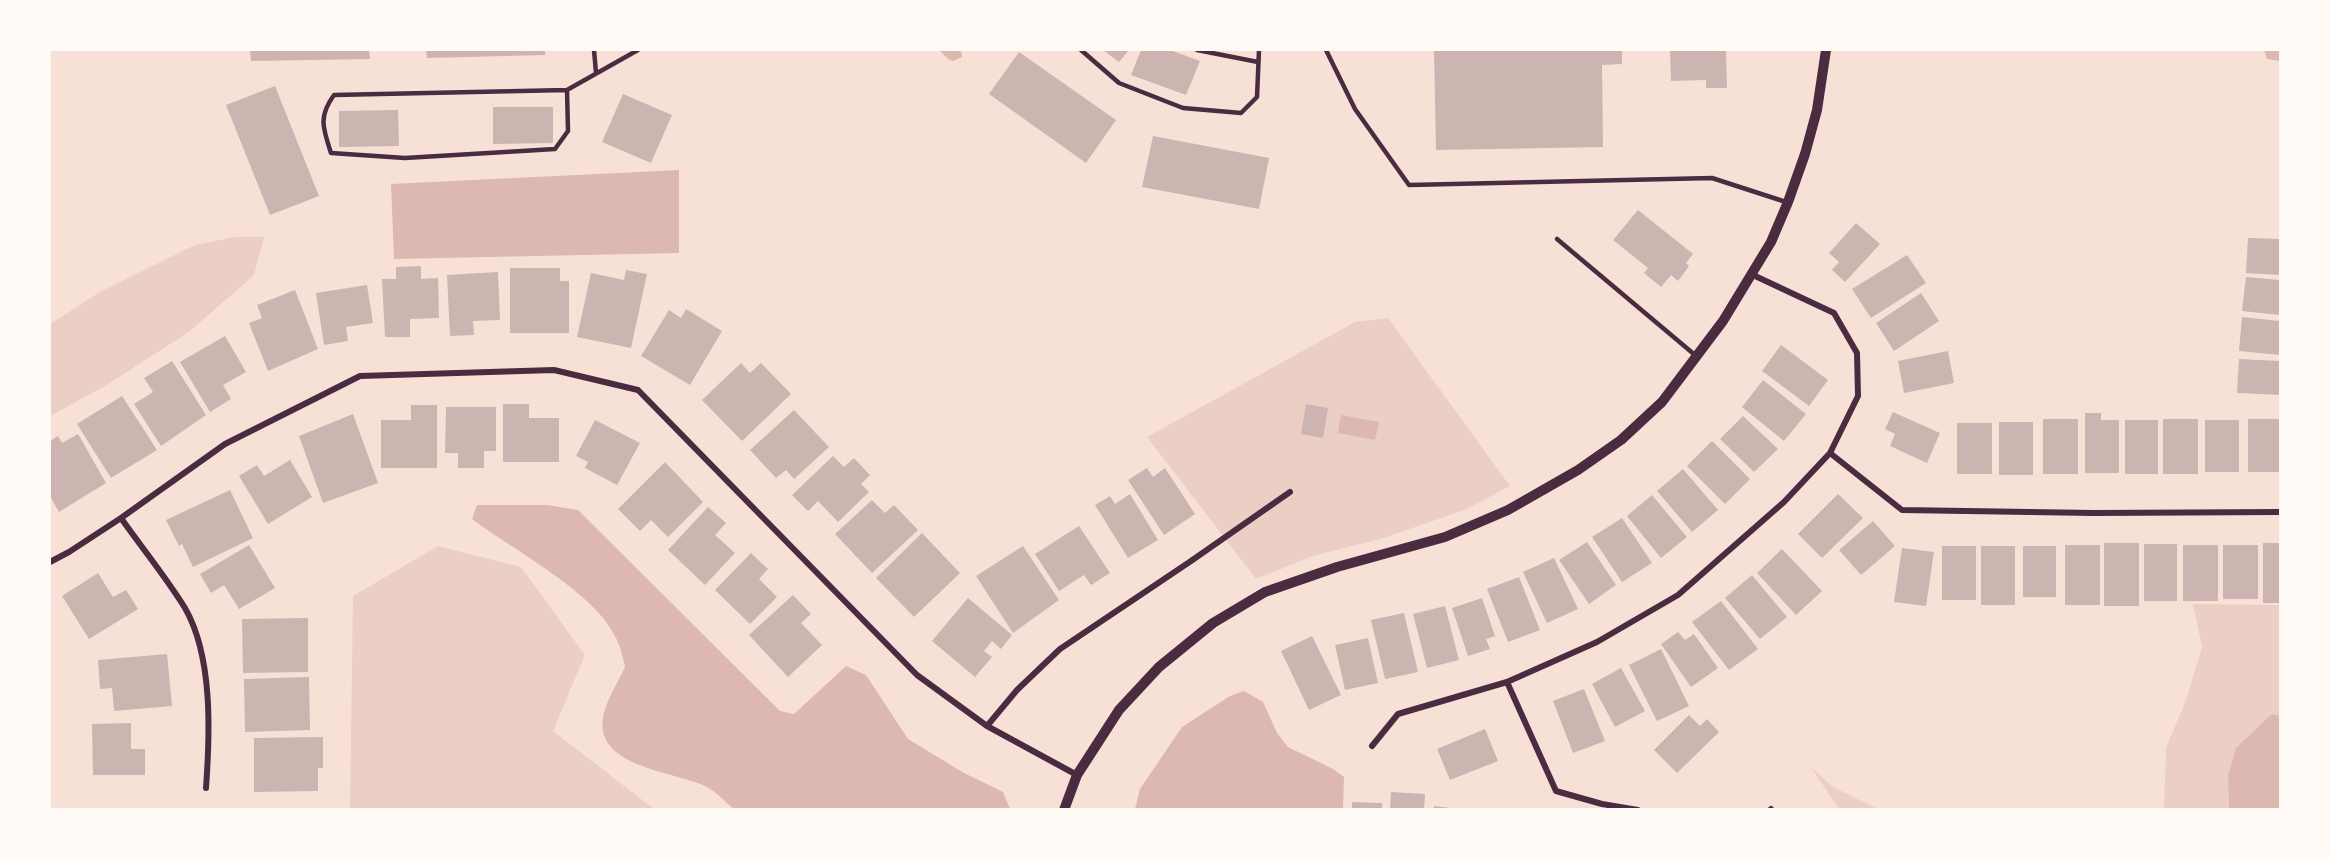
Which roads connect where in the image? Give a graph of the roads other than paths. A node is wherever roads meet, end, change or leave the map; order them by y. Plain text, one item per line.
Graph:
1 (594, 50) edge
2 (638, 50) edge
3 (1081, 50) edge
4 (1197, 50) edge
5 (1259, 50) edge
6 (1326, 50) edge
7 (1826, 50) edge
8 (1258, 62) junction
9 (597, 73) junction
10 (567, 90) junction
11 (1788, 202) junction
12 (1557, 239) dead end
13 (1753, 275) junction
14 (1696, 357) junction
15 (1830, 453) junction
16 (1290, 492) dead end
17 (2280, 513) edge
18 (121, 518) junction
19 (50, 562) edge
20 (1506, 682) junction
21 (987, 726) junction
22 (1372, 746) dead end
23 (1077, 775) junction
24 (206, 788) dead end
25 (1064, 810) edge
26 (1638, 810) edge

1 - 9 lane
2 - 9 lane
3 - 8 lane
4 - 8 lane
5 - 8 lane
6 - 11 lane
7 - 11 street
9 - 10 lane
10 - 10 lane
11 - 13 street
12 - 14 lane
13 - 14 street
13 - 15 street
14 - 23 street
15 - 17 street
15 - 20 street
16 - 21 street
18 - 19 street
18 - 21 street
18 - 24 street
20 - 22 street
20 - 26 street
21 - 23 street
23 - 25 street

